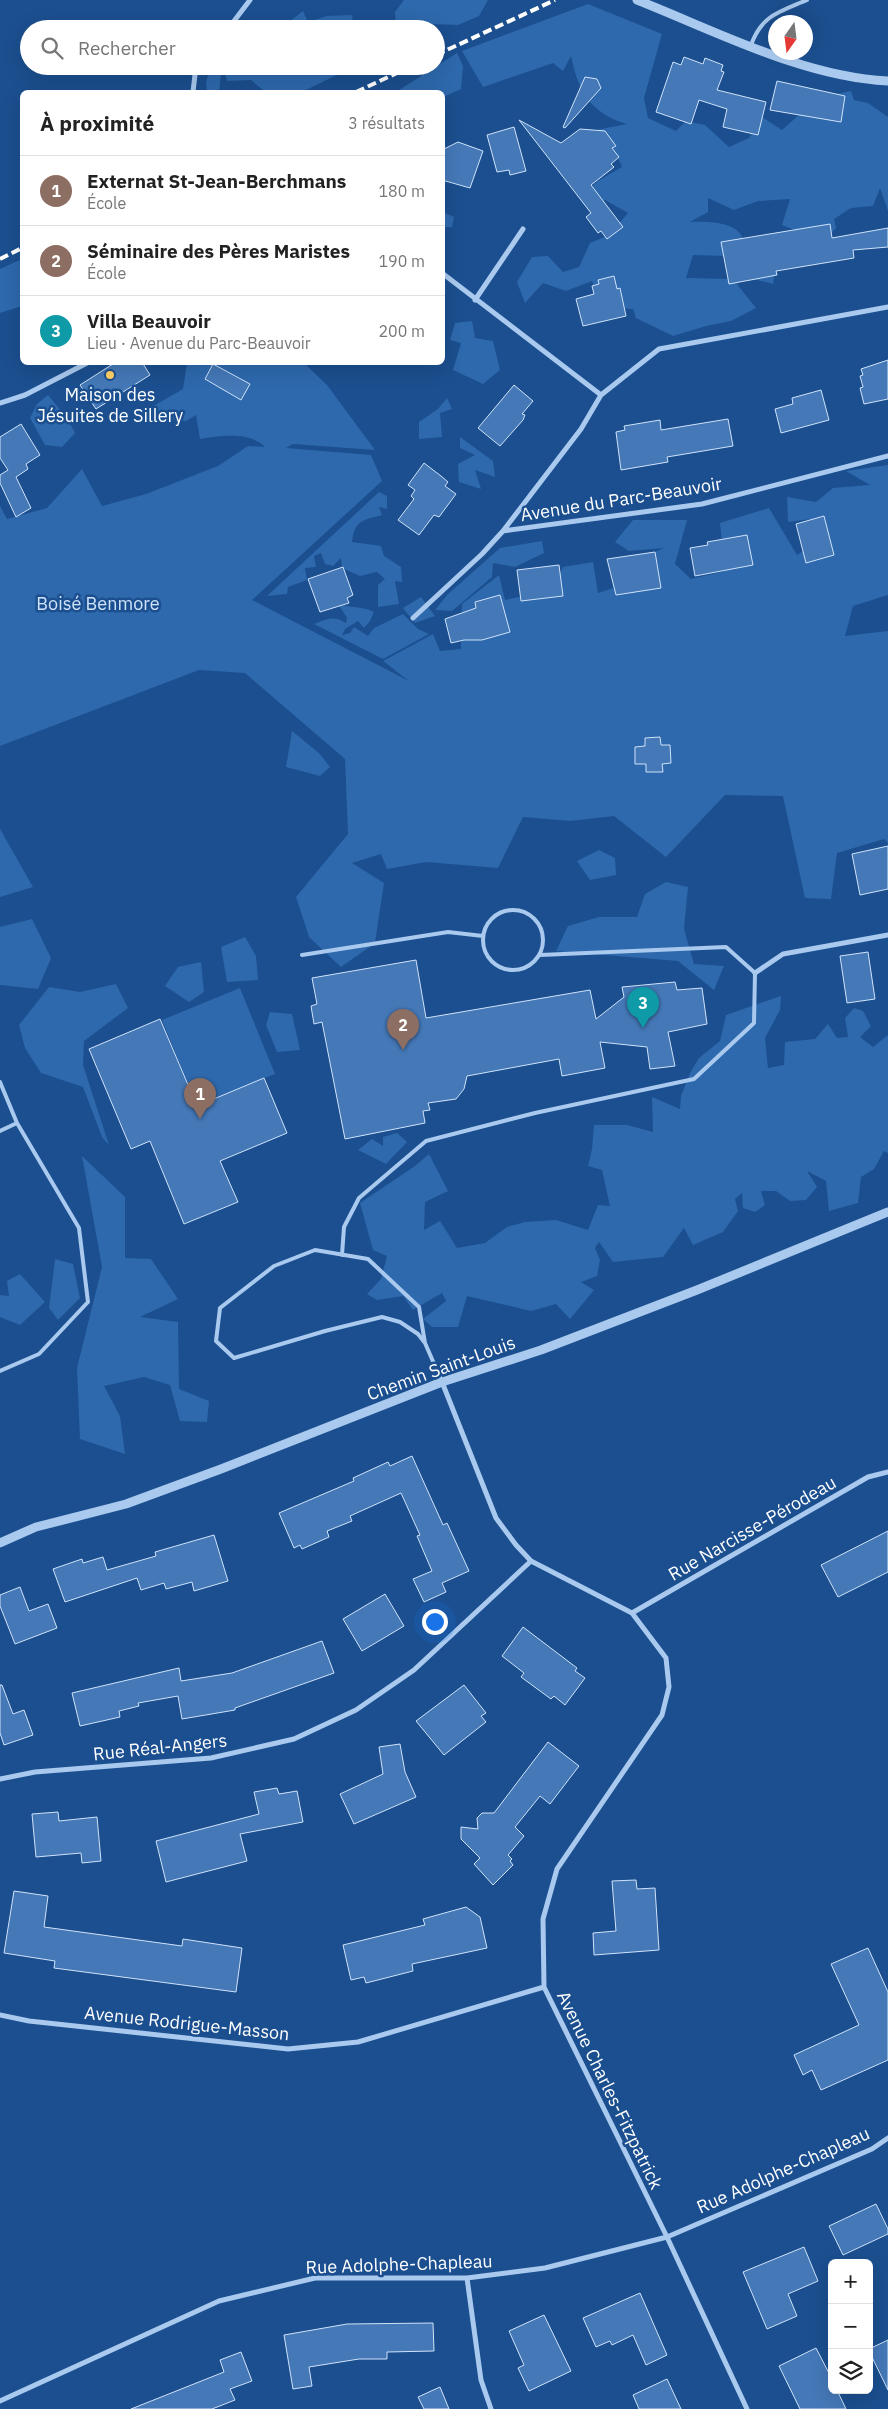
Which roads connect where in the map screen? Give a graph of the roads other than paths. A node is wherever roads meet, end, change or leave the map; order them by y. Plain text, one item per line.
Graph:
1 (250, 0) edge
2 (637, 0) edge
3 (807, 0) edge
4 (235, 20) edge
5 (750, 45) junction
6 (195, 75) edge
7 (888, 82) edge
8 (193, 90) edge
9 (523, 229) dead end
10 (445, 275) edge
11 (475, 300) junction
12 (888, 307) edge
13 (83, 365) edge
14 (601, 395) junction
15 (0, 404) edge
16 (888, 456) edge
17 (503, 531) junction
18 (413, 618) dead end
19 (888, 935) edge
20 (483, 936) junction
21 (302, 956) dead end
22 (540, 956) junction
23 (755, 973) junction
24 (0, 1082) edge
25 (17, 1123) junction
26 (0, 1131) edge
27 (888, 1212) edge
28 (342, 1255) junction
29 (425, 1343) junction
30 (0, 1371) edge
31 (442, 1382) junction
32 (888, 1472) edge
33 (0, 1543) edge
34 (531, 1562) junction
35 (632, 1613) junction
36 (0, 1779) edge
37 (544, 1987) junction
38 (0, 2015) edge
39 (888, 2138) edge
40 (666, 2236) junction
41 (467, 2278) junction
42 (0, 2400) edge
43 (491, 2409) edge
44 (747, 2409) edge

1 - 4 street
2 - 5 street
3 - 5 lane
5 - 7 street
6 - 8 street
9 - 11 street
10 - 11 street
11 - 14 street
12 - 14 street, Avenue du Parc-Beauvoir
13 - 15 street
14 - 17 street, Avenue du Parc-Beauvoir
16 - 17 street, Avenue du Parc-Beauvoir
17 - 18 street, Avenue du Parc-Beauvoir
19 - 23 street
20 - 21 lane
20 - 22 lane
20 - 22 lane
22 - 23 lane
23 - 28 lane
24 - 25 lane
25 - 26 lane
25 - 30 lane
27 - 31 street, Chemin Saint-Louis
28 - 29 lane
28 - 29 lane
29 - 31 lane
31 - 33 street, Chemin Saint-Louis
31 - 34 street, Avenue Charles-Fitzpatrick
32 - 35 street, Rue Narcisse-Pérodeau
34 - 35 street, Avenue Charles-Fitzpatrick
34 - 36 street, Rue Réal-Angers
35 - 37 street, Avenue Charles-Fitzpatrick
37 - 38 street, Avenue Rodrigue-Masson
37 - 40 street, Avenue Charles-Fitzpatrick
39 - 40 street, Rue Adolphe-Chapleau
40 - 41 street, Rue Adolphe-Chapleau
40 - 44 street, Avenue Charles-Fitzpatrick
41 - 42 street, Rue Adolphe-Chapleau
41 - 43 street

